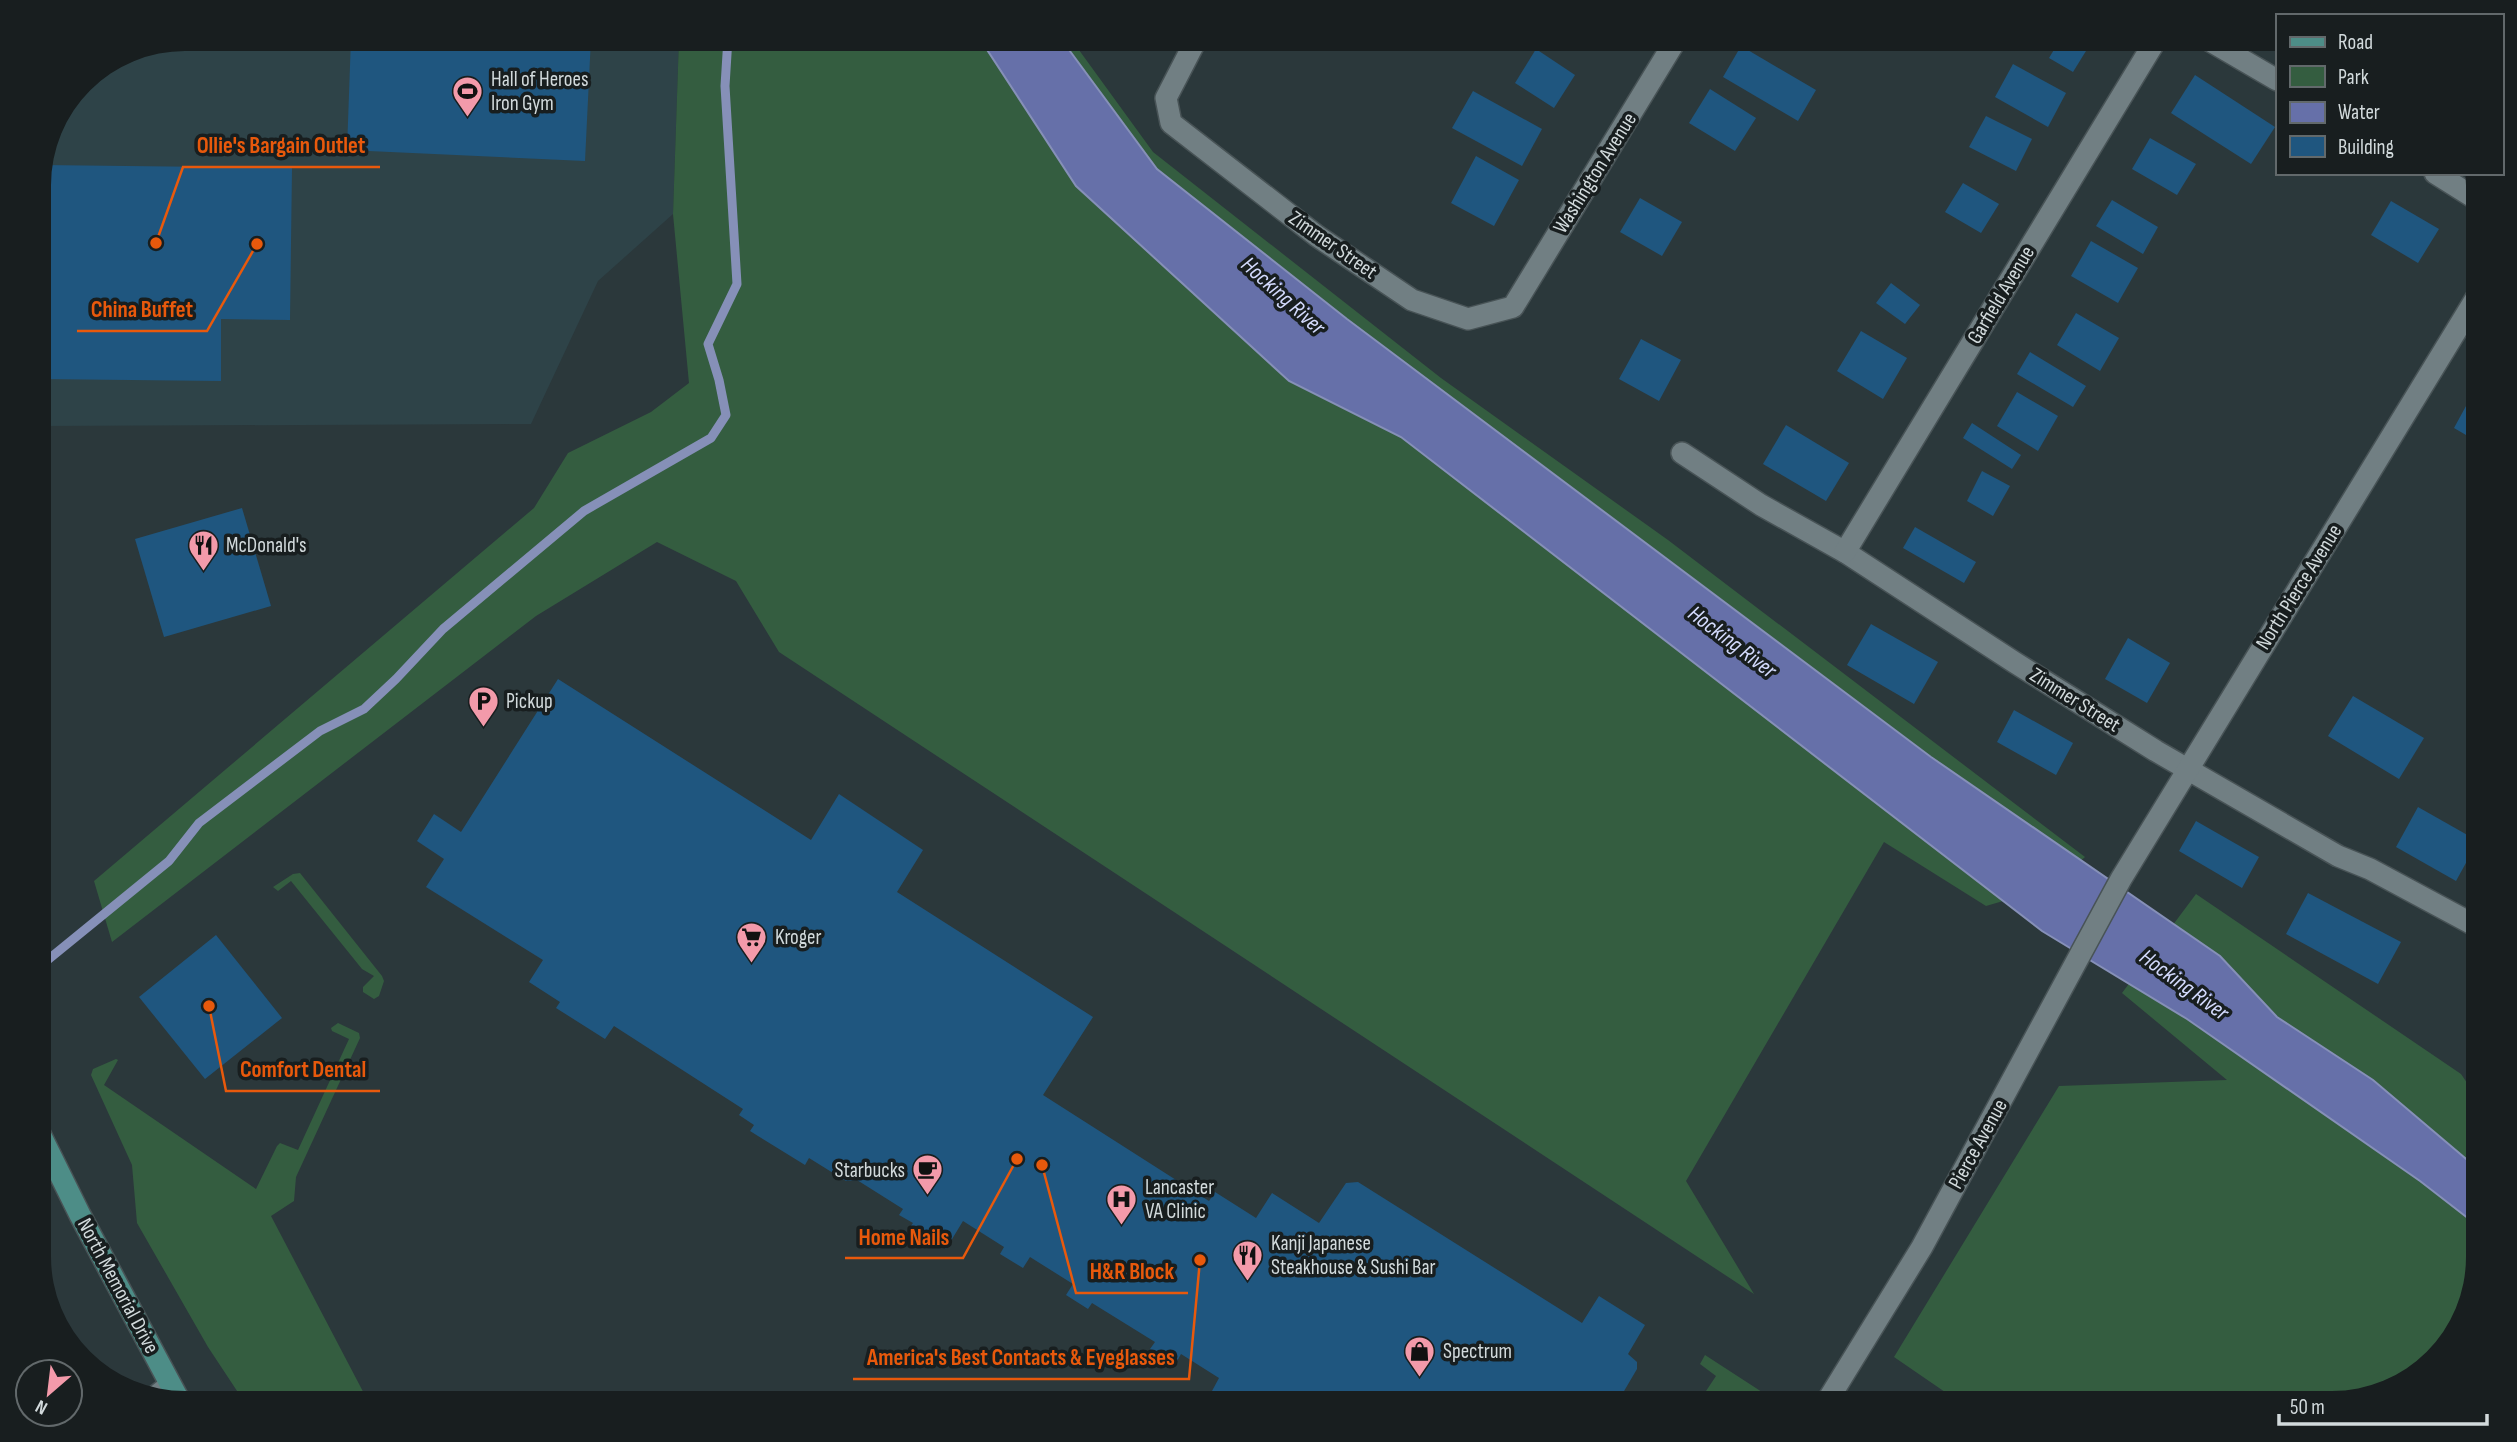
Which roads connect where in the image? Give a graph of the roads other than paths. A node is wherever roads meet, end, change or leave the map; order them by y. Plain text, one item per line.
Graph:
1 (1190, 51) edge
2 (1670, 51) edge
3 (2149, 51) edge
4 (2227, 51) edge
5 (2276, 79) edge
6 (2438, 175) edge
7 (2466, 192) edge
8 (1513, 307) joint
9 (2466, 315) edge
10 (1682, 453) dead end
11 (1845, 552) junction
12 (2189, 768) junction
13 (2120, 879) joint
14 (2466, 921) edge
15 (51, 1156) edge
16 (167, 1390) edge
17 (1834, 1391) edge

1 - 8 street, Zimmer Street
2 - 8 street, Washington Avenue
3 - 11 street, Garfield Avenue
4 - 5 street
6 - 7 street
9 - 12 street, North Pierce Avenue
10 - 11 street, Zimmer Street
11 - 12 street, Zimmer Street
12 - 13 street, North Pierce Avenue
12 - 14 street, Zimmer Street
13 - 17 street, Pierce Avenue
15 - 16 main road, North Memorial Drive

